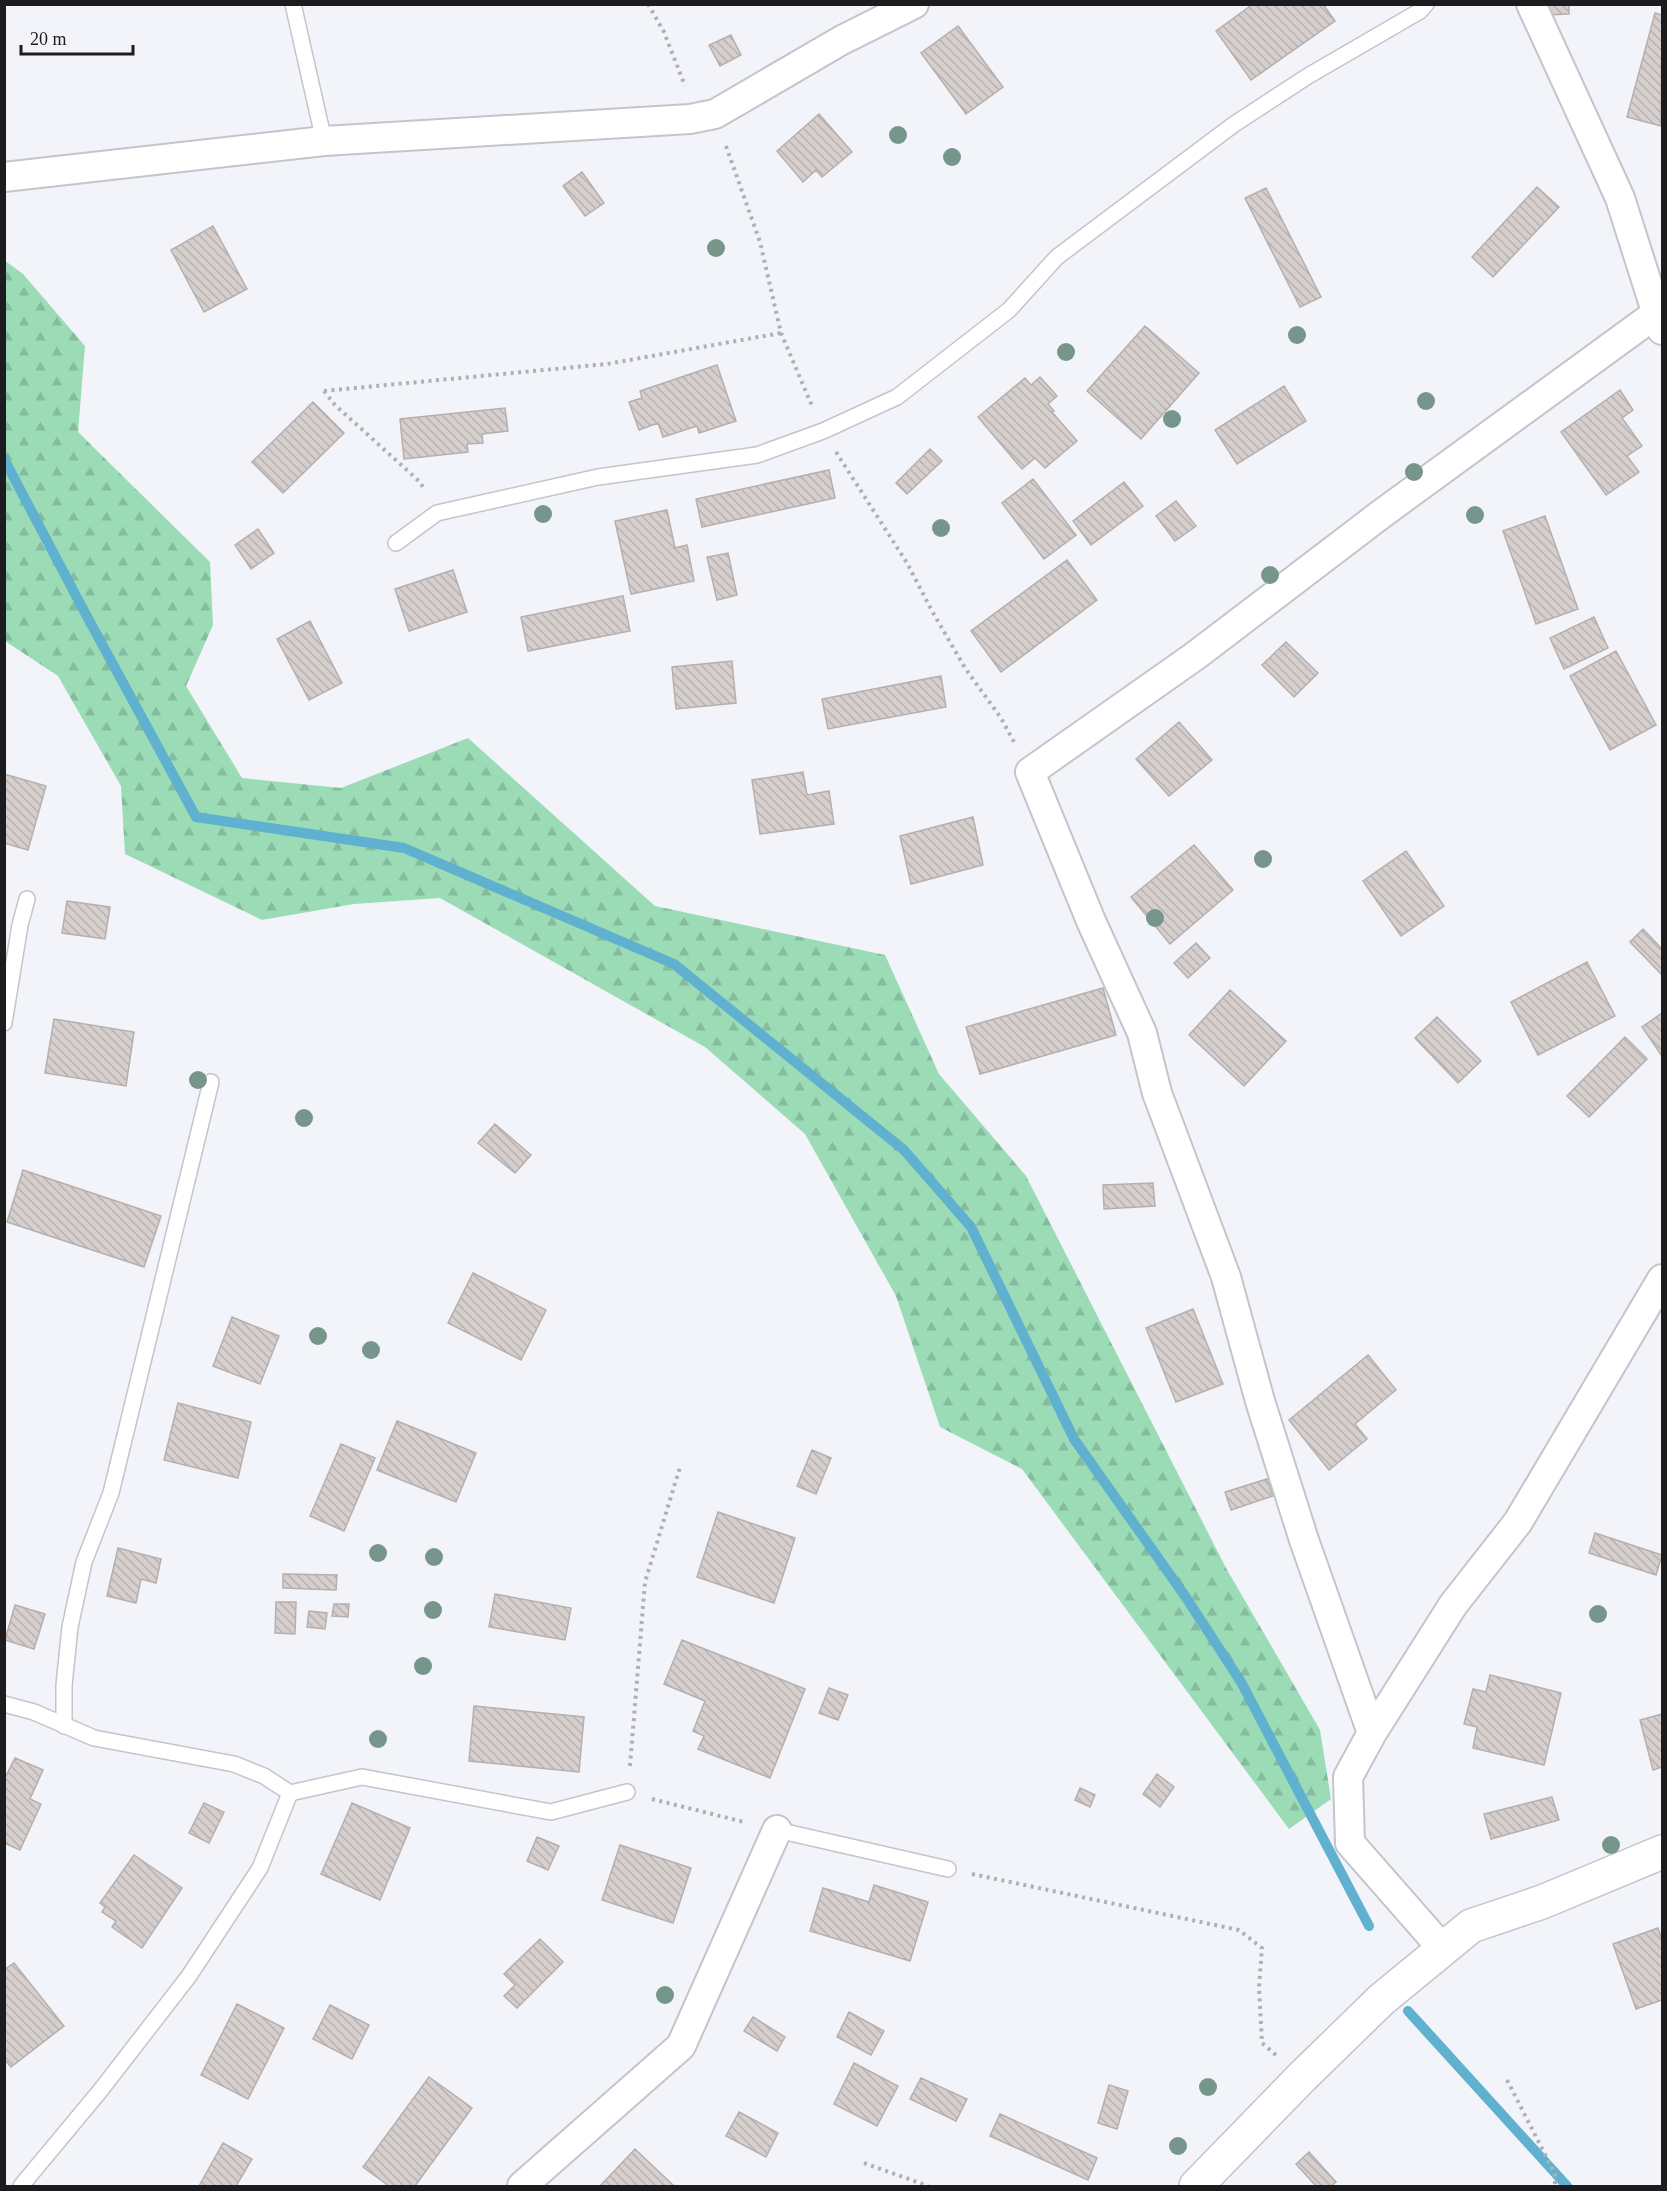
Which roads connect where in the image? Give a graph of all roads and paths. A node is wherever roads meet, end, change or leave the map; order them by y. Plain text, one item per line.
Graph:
1 (293, 4) edge
2 (648, 4) edge
3 (914, 4) edge
4 (1426, 4) edge
5 (1531, 4) edge
6 (703, 116) junction
7 (324, 141) junction
8 (4, 177) edge
9 (1660, 322) edge
10 (781, 333) junction
11 (823, 431) junction
12 (437, 513) junction
13 (396, 543) dead end
14 (1030, 772) junction
15 (27, 899) dead end
16 (4, 1023) edge
17 (211, 1082) dead end
18 (1662, 1279) edge
19 (681, 1467) dead end
20 (4, 1704) edge
21 (64, 1726) junction
22 (1372, 1733) junction
23 (627, 1792) junction
24 (290, 1793) junction
25 (777, 1830) junction
26 (1662, 1852) edge
27 (948, 1869) joint
28 (1442, 1948) junction
29 (1302, 2077) junction
30 (1507, 2080) dead end
31 (864, 2163) dead end
32 (21, 2187) edge
33 (522, 2187) edge
34 (928, 2187) edge
35 (1196, 2187) edge
36 (1555, 2187) edge

1 - 7 lane
2 - 6 path
3 - 6 street
4 - 11 lane
5 - 9 street
6 - 7 street
6 - 10 path
7 - 8 street
9 - 14 street
10 - 11 path
10 - 12 path
11 - 12 lane
11 - 14 path
12 - 13 lane
14 - 22 street
15 - 16 lane
17 - 21 lane
18 - 22 street
19 - 23 path
20 - 21 lane
21 - 24 lane
22 - 28 street
23 - 24 lane
23 - 25 path
24 - 32 lane
25 - 27 lane
25 - 33 street
26 - 28 street
27 - 29 path
28 - 29 street
29 - 35 street
30 - 36 path
31 - 34 path

